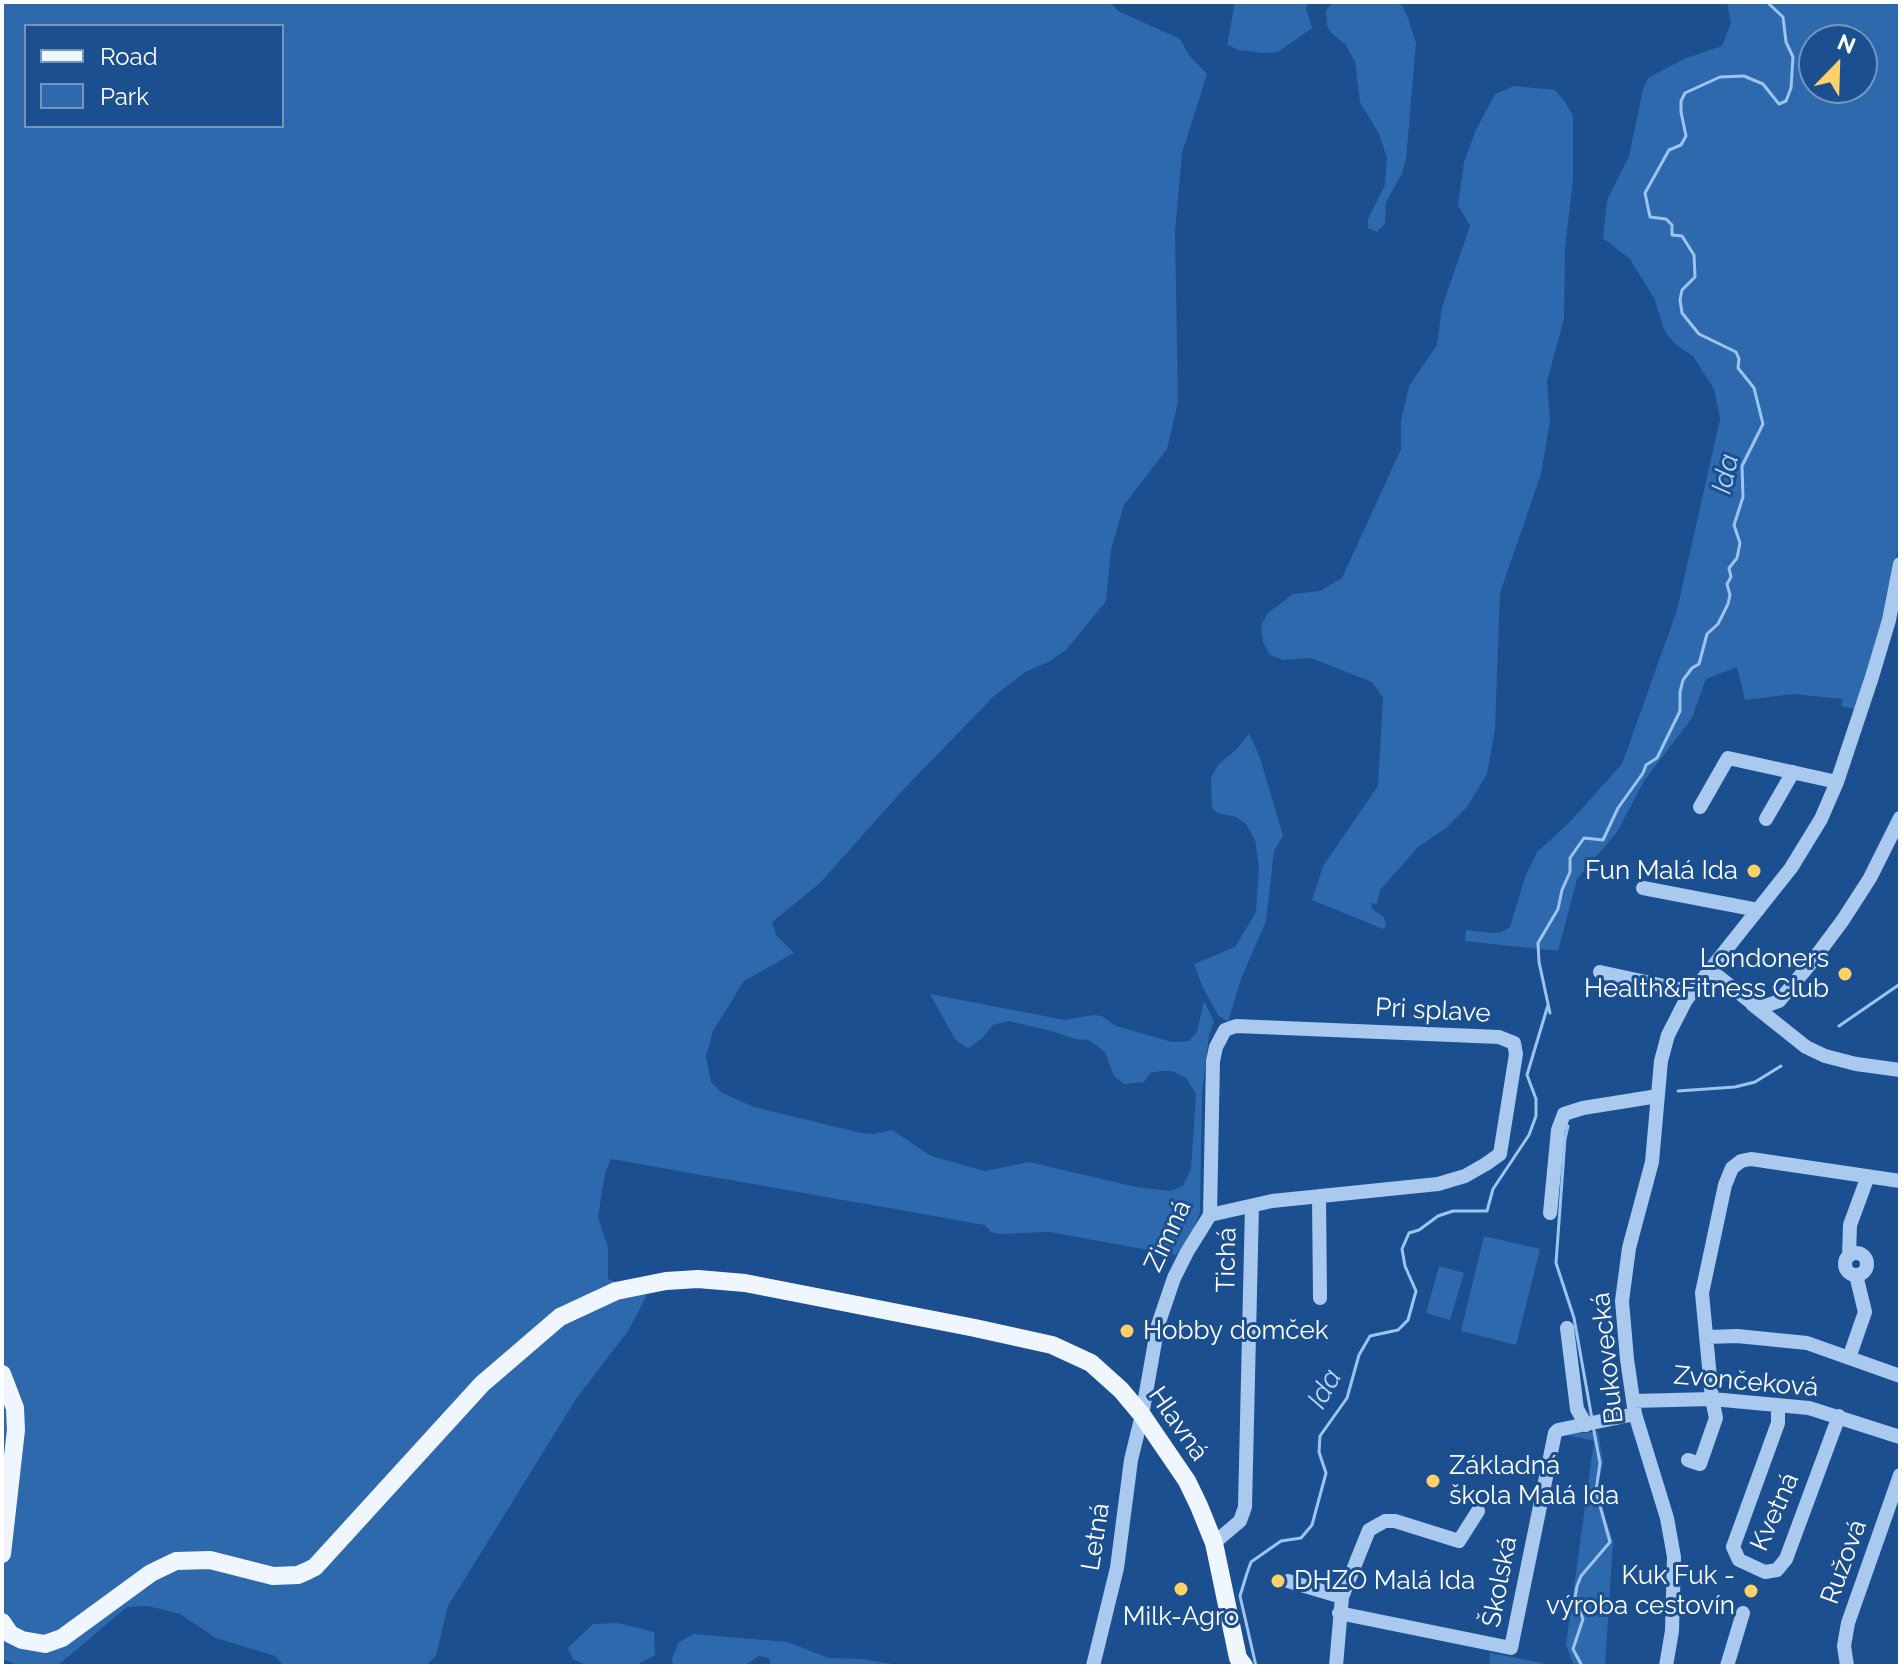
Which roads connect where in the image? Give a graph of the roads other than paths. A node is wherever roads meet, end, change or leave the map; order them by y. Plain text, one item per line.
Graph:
1 (1900, 564) edge
2 (1793, 772) junction
3 (1837, 782) junction
4 (1700, 807) dead end
5 (1766, 819) dead end
6 (1898, 827) edge
7 (1643, 888) dead end
8 (1758, 910) junction
9 (1710, 970) junction
10 (1600, 972) dead end
11 (1689, 996) junction
12 (1752, 1003) junction
13 (1225, 1030) joint
14 (1900, 1070) edge
15 (1658, 1096) junction
16 (1868, 1176) junction
17 (1900, 1181) edge
18 (1319, 1196) junction
19 (1252, 1206) junction
20 (1550, 1213) dead end
21 (1210, 1215) junction
22 (1320, 1298) dead end
23 (1567, 1328) dead end
24 (1708, 1337) junction
25 (1849, 1358) junction
26 (2, 1374) edge
27 (1900, 1376) edge
28 (1712, 1399) junction
29 (1778, 1405) junction
30 (1634, 1407) junction
31 (1142, 1415) junction
32 (1839, 1416) junction
33 (1592, 1423) junction
34 (1900, 1437) edge
35 (1688, 1460) dead end
36 (1900, 1475) edge
37 (1478, 1511) dead end
38 (1214, 1543) junction
39 (2, 1554) edge
40 (1288, 1581) dead end
41 (1342, 1597) junction
42 (1339, 1613) junction
43 (1743, 1613) dead end
44 (2, 1622) edge
45 (1239, 1663) edge
46 (1093, 1666) edge
47 (1336, 1666) edge
48 (1666, 1666) edge
49 (1727, 1666) edge
50 (1847, 1666) edge

1 - 3 street, Bukovecká
2 - 3 street
2 - 4 street
2 - 5 street
3 - 8 street, Bukovecká
6 - 12 street
7 - 8 street
8 - 9 street, Bukovecká
9 - 11 street, Bukovecká
9 - 12 street
10 - 11 street
11 - 15 street, Bukovecká
12 - 14 street
13 - 18 street, Pri splave
13 - 21 street, Zimná
15 - 20 street
15 - 30 street, Bukovecká
16 - 17 street
16 - 24 street
16 - 25 street
18 - 19 street, Pri splave
18 - 22 street
19 - 21 street, Pri splave
19 - 38 street, Tichá
21 - 31 street, Zimná
23 - 33 street
24 - 25 street
24 - 28 street
25 - 27 street
26 - 39 main road
28 - 29 street, Zvončeková
28 - 30 street, Zvončeková
28 - 35 street
29 - 32 street, Zvončeková
29 - 32 street, Kvetná
30 - 33 street, Školská
30 - 48 street, Bukovecká
31 - 38 main road, Hlavná
31 - 44 main road, Hlavná
31 - 46 street, Letná
32 - 34 street, Zvončeková
33 - 42 street, Školská
36 - 50 street, Ružová
37 - 41 street, Školská
38 - 45 main road, Hlavná
40 - 41 street
41 - 42 street, Školská
42 - 47 street, Školská
43 - 49 street

